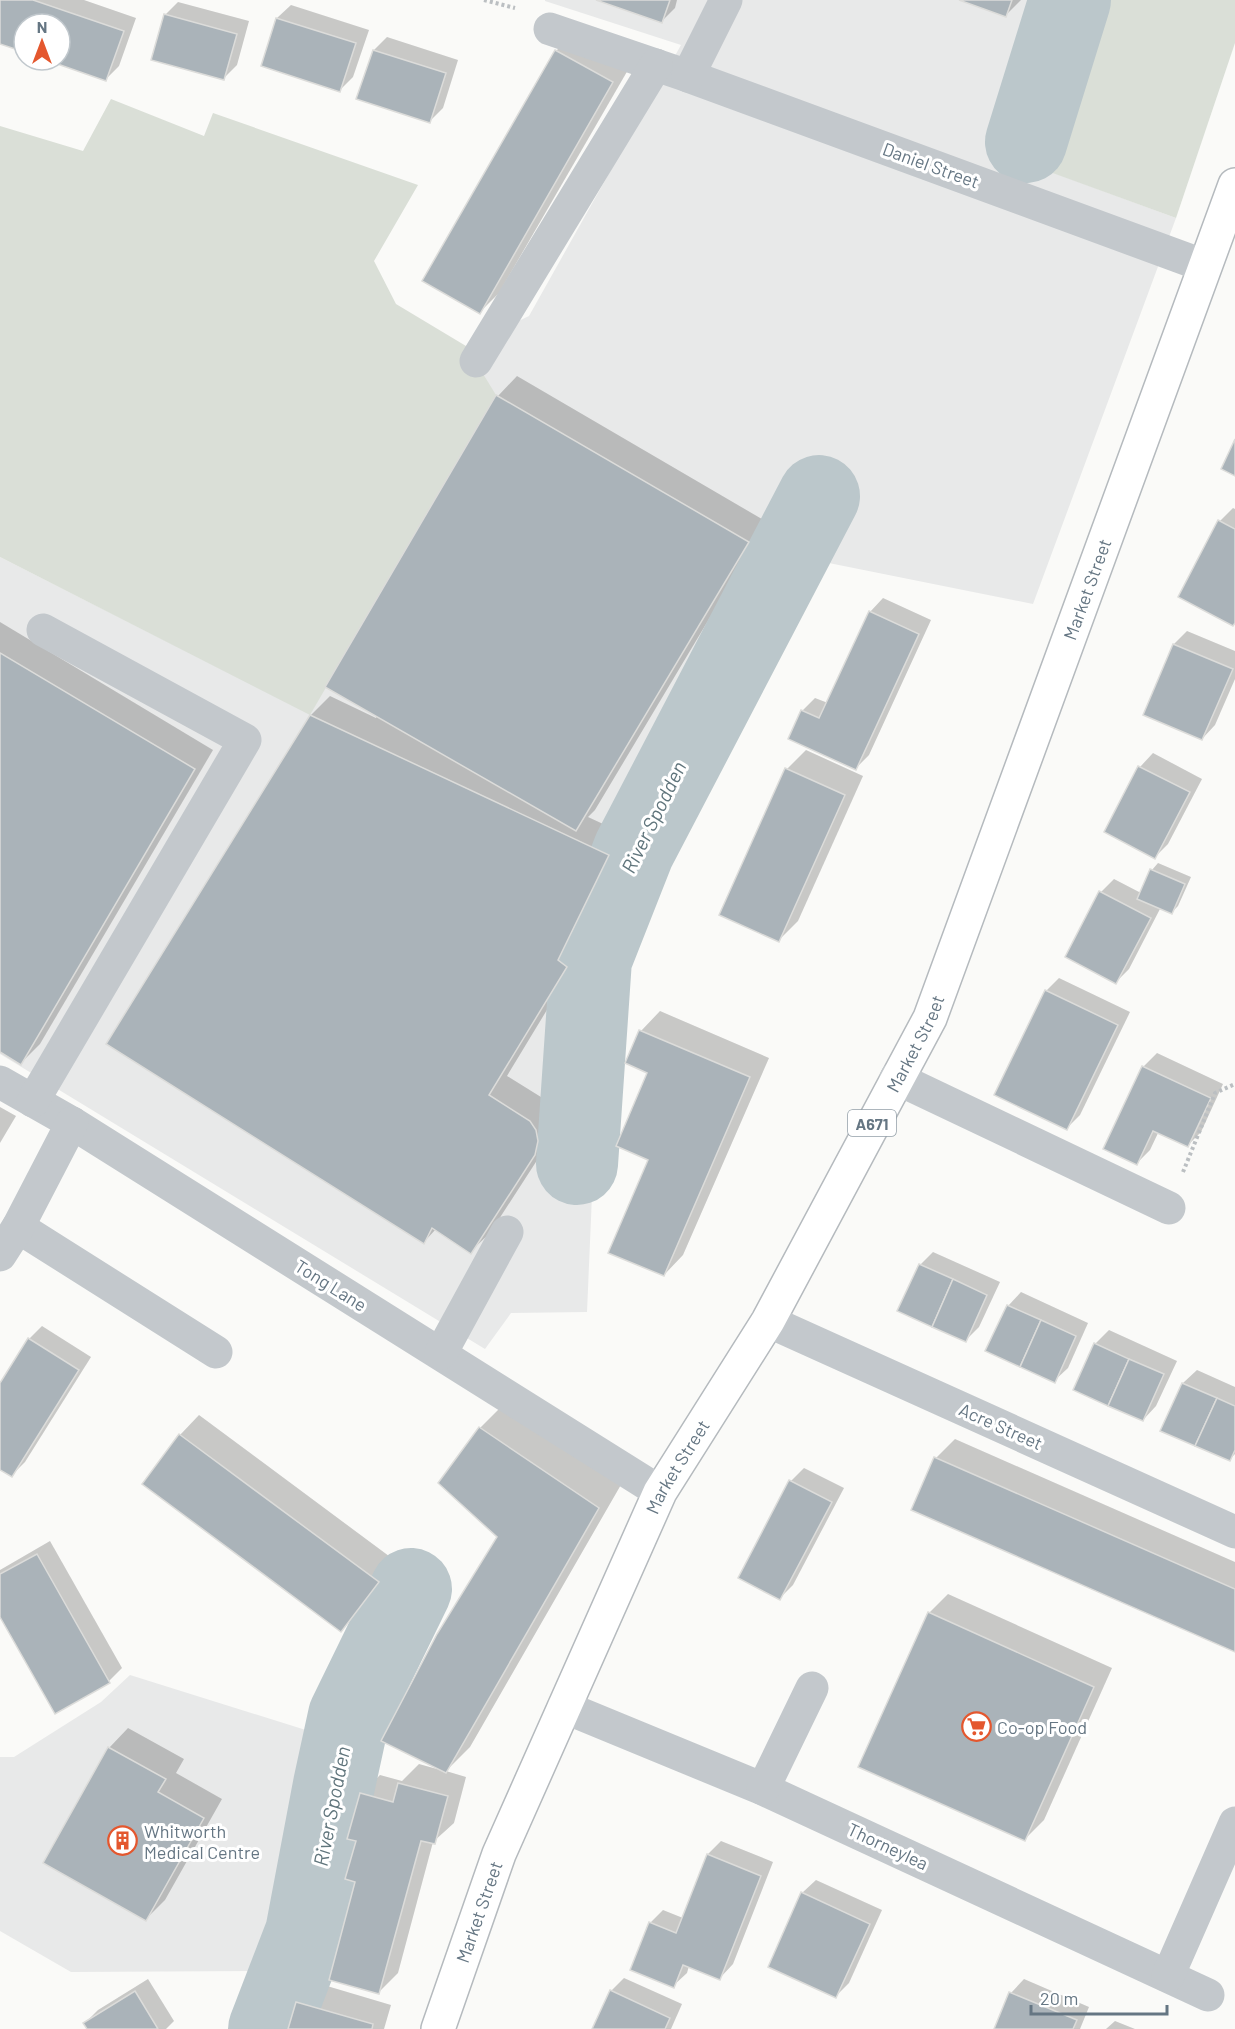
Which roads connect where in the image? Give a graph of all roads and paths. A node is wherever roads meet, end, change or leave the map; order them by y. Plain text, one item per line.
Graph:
1 (726, 0) edge
2 (550, 29) dead end
3 (656, 65) junction
4 (688, 76) junction
5 (1235, 185) edge
6 (1205, 266) junction
7 (476, 361) dead end
8 (44, 630) dead end
9 (896, 1078) junction
10 (0, 1082) edge
11 (1235, 1083) edge
12 (33, 1101) junction
13 (72, 1123) junction
14 (1169, 1208) joint
15 (18, 1227) junction
16 (507, 1232) dead end
17 (0, 1256) edge
18 (768, 1321) junction
19 (216, 1352) dead end
20 (441, 1353) junction
21 (660, 1492) junction
22 (1235, 1532) edge
23 (812, 1688) dead end
24 (564, 1707) junction
25 (763, 1789) junction
26 (1235, 1823) edge
27 (1168, 1976) junction
28 (1208, 1995) dead end
29 (438, 2029) edge

1 - 4 street
2 - 3 street, Daniel Street
3 - 4 street, Daniel Street
3 - 7 street
4 - 6 street, Daniel Street
5 - 6 main road, Market Street / A671
6 - 9 main road, Market Street / A671
8 - 12 street
9 - 14 street
9 - 18 main road, Market Street / A671
10 - 12 street, Tong Lane
11 - 14 path
12 - 13 street, Tong Lane
13 - 15 street
13 - 20 street, Tong Lane
15 - 17 street
15 - 19 street
16 - 20 street
18 - 21 main road, Market Street / A671
18 - 22 street, Acre Street
20 - 21 street, Tong Lane
21 - 24 main road, Market Street / A671
23 - 25 street
24 - 25 street, Thorneylea
24 - 29 main road, Market Street / A671
25 - 27 street, Thorneylea
26 - 27 street
27 - 28 street, Thorneylea

